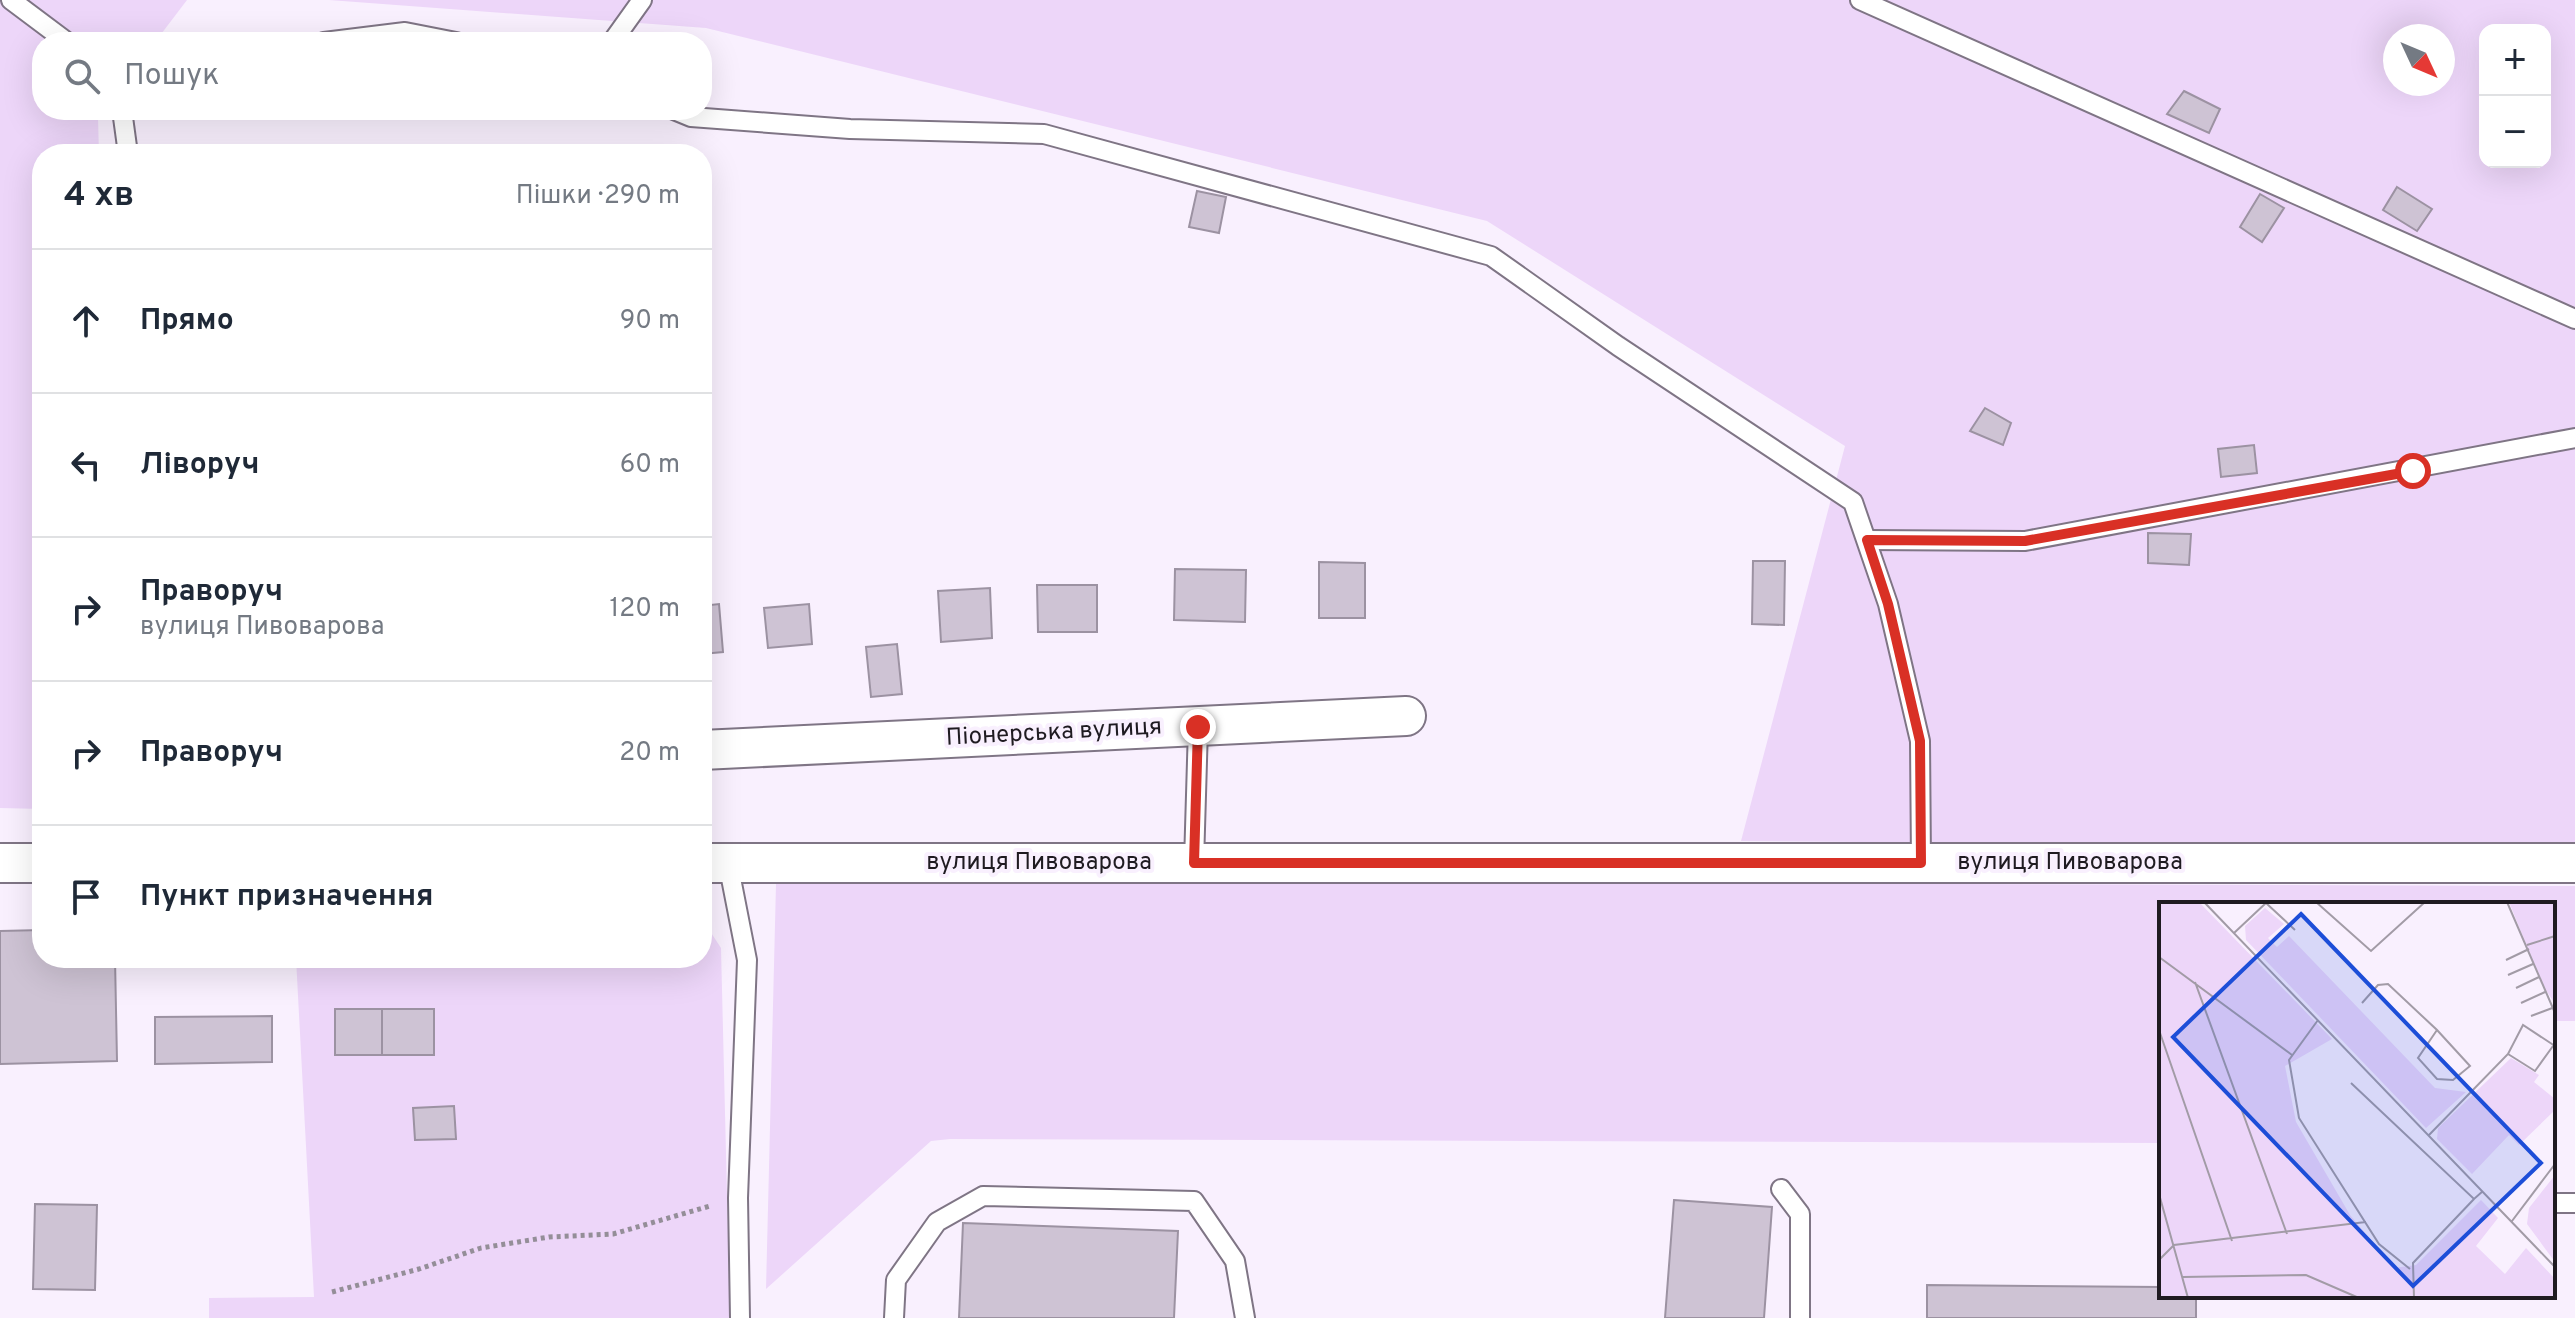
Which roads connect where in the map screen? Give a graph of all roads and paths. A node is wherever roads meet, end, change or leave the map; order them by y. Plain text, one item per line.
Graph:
1 (11, 0) edge
2 (642, 0) edge
3 (1860, 0) edge
4 (54, 32) edge
5 (619, 32) edge
6 (712, 119) edge
7 (123, 120) edge
8 (127, 144) edge
9 (2575, 319) edge
10 (2575, 438) edge
11 (1867, 540) junction
12 (1406, 716) dead end
13 (1198, 727) junction
14 (712, 750) edge
15 (0, 863) edge
16 (32, 863) edge
17 (715, 863) edge
18 (1194, 863) junction
19 (1921, 863) junction
20 (2575, 863) edge
21 (1781, 1189) dead end
22 (738, 1198) junction
23 (332, 1292) dead end
24 (740, 1318) edge
25 (894, 1318) edge
26 (1245, 1318) edge
27 (1800, 1318) edge

1 - 4 lane
2 - 5 lane
3 - 9 lane
6 - 11 lane
7 - 8 lane
10 - 11 lane
11 - 19 lane
12 - 13 street, Піонерська вулиця
13 - 14 street, Піонерська вулиця
13 - 18 lane
15 - 16 street
17 - 18 street, вулиця Пивоварова
17 - 22 lane
18 - 19 street, вулиця Пивоварова
19 - 20 street, вулиця Пивоварова
21 - 27 lane
22 - 23 path
22 - 24 lane
25 - 26 lane

